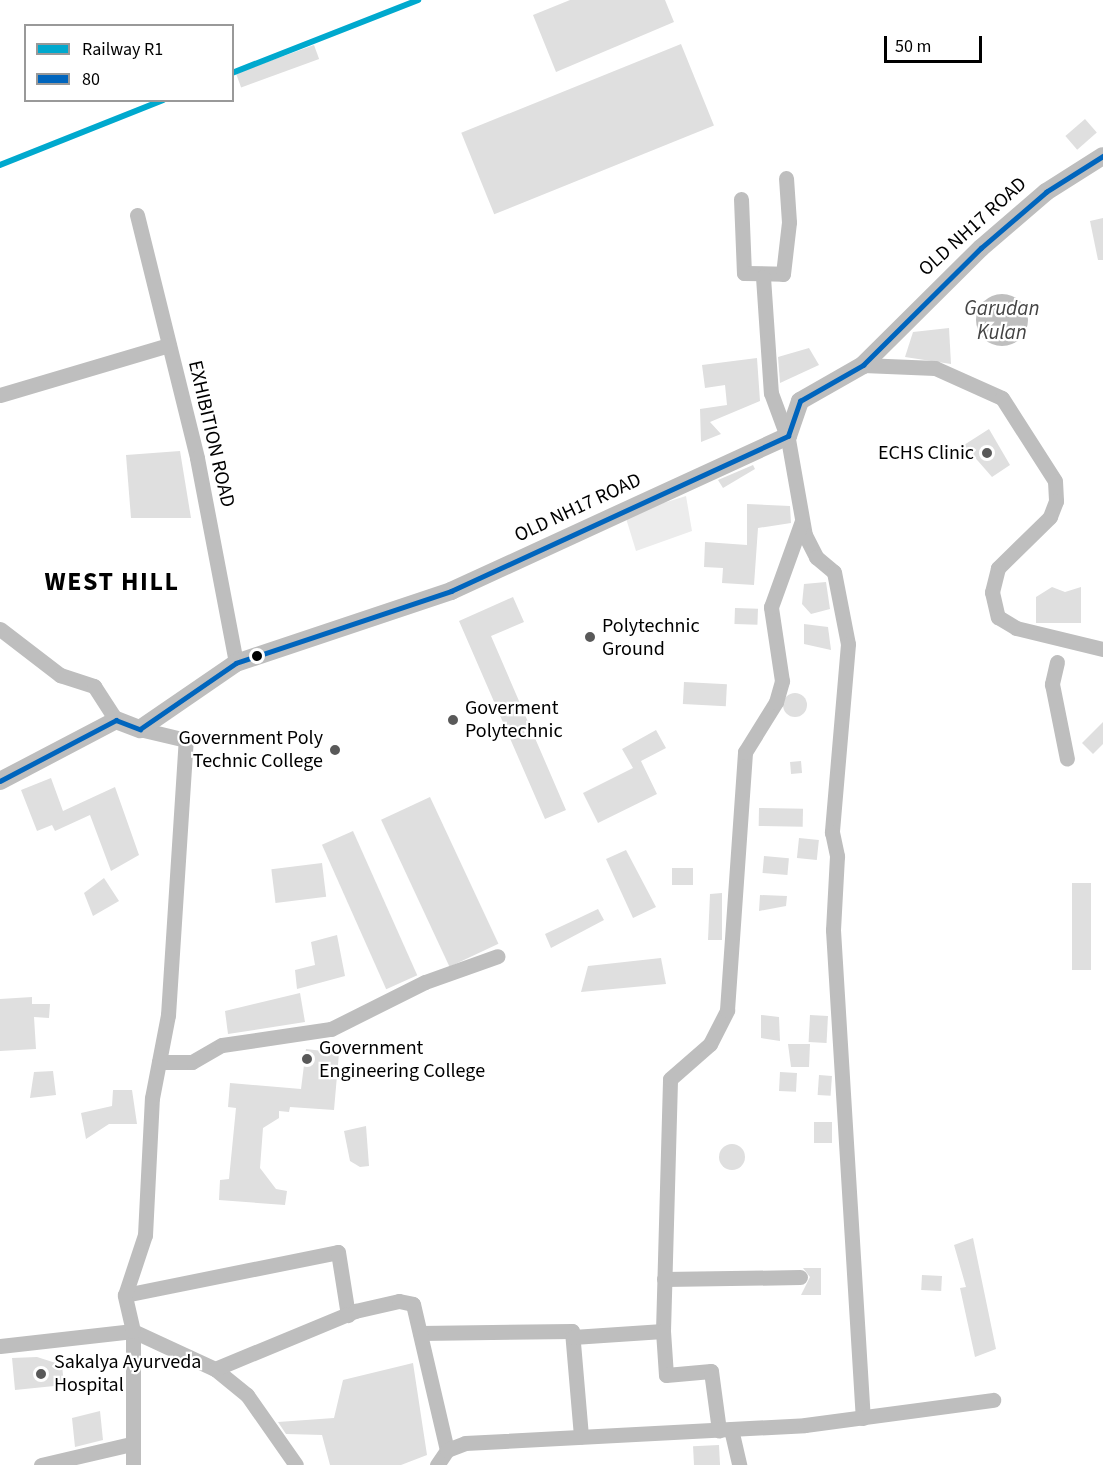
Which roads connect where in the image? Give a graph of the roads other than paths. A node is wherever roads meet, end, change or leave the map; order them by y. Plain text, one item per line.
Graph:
1 (1103, 156) edge
2 (786, 178) dead end
3 (741, 199) dead end
4 (137, 215) dead end
5 (763, 277) junction
6 (169, 345) junction
7 (863, 365) junction
8 (0, 395) edge
9 (788, 436) junction
10 (802, 521) junction
11 (0, 629) edge
12 (1103, 650) edge
13 (1057, 662) dead end
14 (236, 663) junction
15 (116, 720) junction
16 (140, 729) junction
17 (1067, 759) dead end
18 (0, 781) edge
19 (498, 956) dead end
20 (159, 1062) junction
21 (800, 1277) dead end
22 (664, 1279) junction
23 (125, 1295) junction
24 (348, 1315) junction
25 (133, 1331) junction
26 (663, 1331) junction
27 (420, 1333) junction
28 (573, 1337) junction
29 (0, 1346) edge
30 (215, 1369) junction
31 (993, 1400) dead end
32 (862, 1418) junction
33 (725, 1429) junction
34 (581, 1437) junction
35 (131, 1444) junction
36 (447, 1450) junction
37 (41, 1465) edge
38 (133, 1465) edge
39 (296, 1465) edge
40 (437, 1465) edge
41 (740, 1465) edge

1 - 7 main road, OLD NH17 ROAD
2 - 5 street
3 - 5 street
4 - 6 street, EXHIBITION ROAD
5 - 9 street
6 - 8 street
6 - 14 street, EXHIBITION ROAD
7 - 9 main road, OLD NH17 ROAD
7 - 12 street
9 - 10 street
9 - 14 main road, OLD NH17 ROAD
10 - 22 street
10 - 32 street
11 - 15 street
13 - 17 street
14 - 16 main road, OLD NH17 ROAD
15 - 16 main road
15 - 18 main road
16 - 20 street
19 - 20 street
20 - 23 street
21 - 22 street
22 - 26 street
23 - 24 street
23 - 25 street
24 - 27 street
24 - 30 street
25 - 29 street
25 - 30 street
25 - 35 street
26 - 28 street
26 - 33 street
27 - 28 street
27 - 36 street
28 - 34 street
30 - 39 street
31 - 32 street
32 - 33 street
33 - 34 street
33 - 41 street
34 - 36 street
35 - 37 street
35 - 38 street
36 - 40 street

